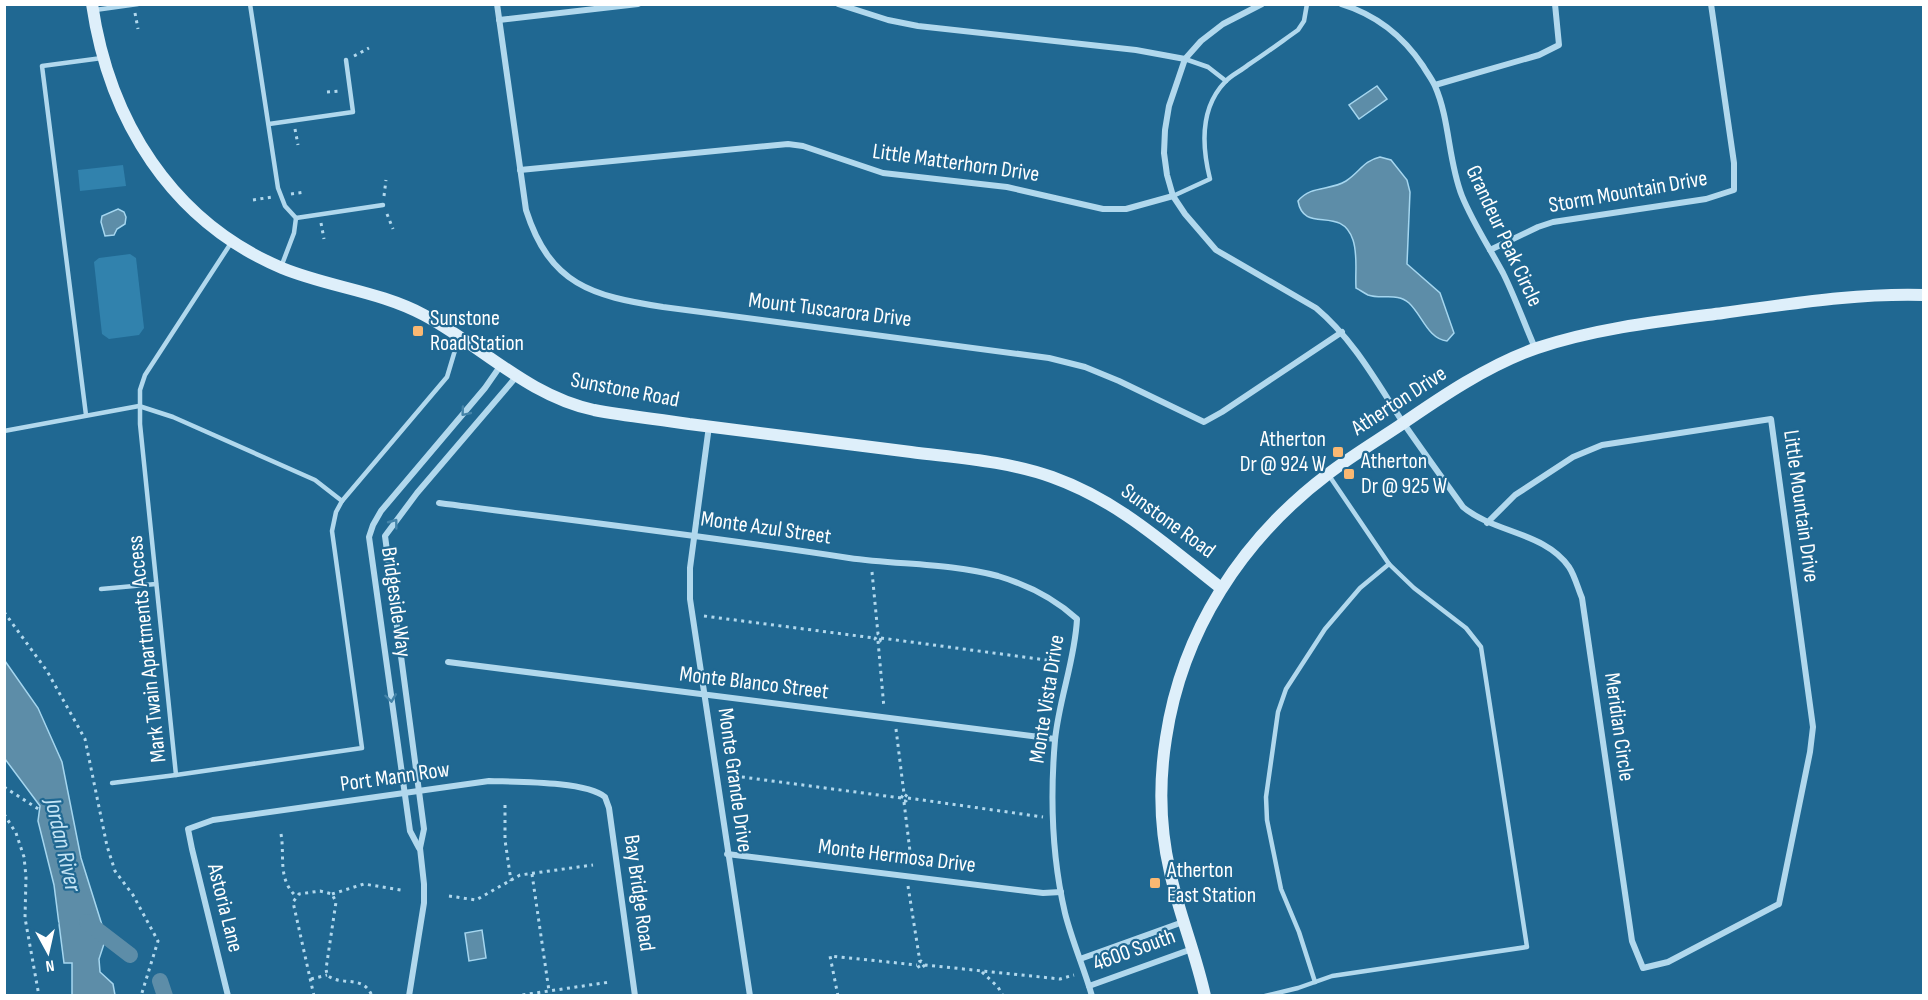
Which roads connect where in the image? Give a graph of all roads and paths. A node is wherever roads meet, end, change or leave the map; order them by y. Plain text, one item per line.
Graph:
1 (249, 4) edge
2 (497, 4) edge
3 (638, 4) edge
4 (838, 4) edge
5 (1262, 4) edge
6 (1307, 4) edge
7 (1341, 4) edge
8 (1555, 4) edge
9 (1711, 4) edge
10 (136, 5) edge
11 (92, 8) edge
12 (499, 20) junction
13 (138, 29) dead end
14 (369, 48) dead end
15 (102, 58) junction
16 (1185, 59) junction
17 (346, 60) joint
18 (1226, 81) junction
19 (1435, 85) junction
20 (350, 89) junction
21 (327, 92) dead end
22 (294, 121) junction
23 (269, 124) junction
24 (298, 145) dead end
25 (520, 170) junction
26 (1173, 196) junction
27 (383, 205) dead end
28 (320, 215) junction
29 (296, 218) junction
30 (324, 239) dead end
31 (233, 240) junction
32 (1491, 250) junction
33 (281, 268) junction
34 (1923, 295) edge
35 (1341, 332) junction
36 (459, 335) junction
37 (1535, 348) junction
38 (501, 365) junction
39 (516, 376) junction
40 (139, 406) junction
41 (86, 415) junction
42 (1403, 423) junction
43 (709, 426) junction
44 (4, 431) edge
45 (1328, 474) junction
46 (342, 501) junction
47 (439, 502) dead end
48 (1487, 523) junction
49 (693, 537) junction
50 (1389, 564) junction
51 (873, 583) dead end
52 (156, 584) junction
53 (1221, 588) junction
54 (101, 589) dead end
55 (4, 612) edge
56 (691, 615) junction
57 (1077, 619) joint
58 (876, 636) junction
59 (880, 640) junction
60 (448, 662) dead end
61 (1070, 663) junction
62 (883, 693) dead end
63 (704, 695) junction
64 (1055, 739) junction
65 (897, 741) dead end
66 (715, 773) junction
67 (176, 775) junction
68 (112, 783) dead end
69 (4, 786) edge
70 (419, 792) junction
71 (404, 794) junction
72 (902, 796) junction
73 (605, 797) joint
74 (906, 800) junction
75 (505, 805) dead end
76 (40, 810) dead end
77 (4, 814) edge
78 (1053, 818) junction
79 (188, 829) joint
80 (281, 834) dead end
81 (420, 848) junction
82 (727, 854) junction
83 (593, 865) dead end
84 (532, 874) junction
85 (910, 876) junction
86 (511, 881) junction
87 (401, 890) dead end
88 (1061, 892) junction
89 (332, 894) junction
90 (449, 896) dead end
91 (297, 897) junction
92 (910, 899) dead end
93 (1779, 904) joint
94 (1183, 922) junction
95 (1192, 949) junction
96 (1080, 959) junction
97 (919, 963) junction
98 (981, 971) junction
99 (1084, 972) junction
100 (327, 975) junction
101 (312, 979) junction
102 (610, 982) dead end
103 (1315, 982) junction
104 (1089, 986) junction
105 (549, 991) junction
106 (39, 996) edge
107 (141, 996) edge
108 (228, 996) edge
109 (314, 996) edge
110 (372, 996) edge
111 (409, 996) edge
112 (515, 996) edge
113 (635, 996) edge
114 (750, 996) edge
115 (838, 996) edge
116 (1003, 996) edge
117 (1092, 996) edge
118 (1205, 996) edge
119 (1265, 996) edge

1 - 23 lane
2 - 12 street, Mount Tuscarora Drive
3 - 12 street
4 - 16 street
5 - 16 street
6 - 18 lane
7 - 19 street, Grandeur Peak Circle
8 - 19 street
9 - 32 street, Storm Mountain Drive
10 - 11 lane
10 - 13 path
11 - 15 street, Sunstone Road
12 - 25 street, Mount Tuscarora Drive
14 - 17 path
15 - 31 street, Sunstone Road
15 - 41 lane
16 - 18 lane
16 - 26 street
17 - 20 lane
18 - 26 lane
19 - 32 street, Grandeur Peak Circle
20 - 21 path
20 - 22 lane
22 - 23 lane
22 - 24 path
23 - 29 lane
25 - 26 street, Little Matterhorn Drive
25 - 35 street, Mount Tuscarora Drive
26 - 35 street
27 - 28 lane
28 - 29 lane
28 - 30 path
29 - 33 lane
31 - 33 street, Sunstone Road
31 - 40 lane, Mark Twain Apartments Access
32 - 37 street, Grandeur Peak Circle
33 - 36 street, Sunstone Road
34 - 37 street, Atherton Drive
35 - 42 street
36 - 38 street, Sunstone Road
36 - 46 lane, Mark Twain Apartments Access
37 - 42 street, Atherton Drive
38 - 39 street, Sunstone Road
38 -> 71 street, Bridgeside Way
39 - 43 street, Sunstone Road
70 -> 39 street, Bridgeside Way
40 - 41 lane
40 - 46 lane
40 - 52 lane, Mark Twain Apartments Access
41 - 44 lane
42 - 45 street, Atherton Drive
42 - 48 street, Meridian Circle
43 - 49 street, Monte Grande Drive
43 - 53 street, Sunstone Road
45 - 50 lane
45 - 53 street, Atherton Drive
46 - 67 lane, Mark Twain Apartments Access
47 - 49 street, Monte Azul Street
48 - 93 street, Meridian Circle
48 - 93 street, Little Mountain Drive
49 - 56 street, Monte Grande Drive
49 - 57 street, Monte Azul Street
50 - 103 lane
50 - 103 lane
51 - 58 path
52 - 54 lane
52 - 67 lane, Mark Twain Apartments Access
53 - 94 street, Atherton Drive
55 - 107 path
56 - 58 path
56 - 63 street, Monte Grande Drive
57 - 61 street, Monte Vista Drive
58 - 59 path
59 - 61 path
59 - 62 path
60 - 63 street, Monte Blanco Street
61 - 64 street, Monte Vista Drive
63 - 64 street, Monte Blanco Street
63 - 66 street, Monte Grande Drive
64 - 78 street, Monte Vista Drive
65 - 72 path
66 - 72 path
66 - 82 street, Monte Grande Drive
67 - 68 lane
69 - 76 path
70 - 71 street, Port Mann Row
70 - 73 street, Port Mann Row
70 - 81 street, Bridgeside Way
71 - 79 street, Port Mann Row
71 - 81 street, Bridgeside Way
72 - 74 path
73 - 113 street, Bay Bridge Road
74 - 78 path
74 - 85 path
75 - 86 path
77 - 106 path
78 - 88 street, Monte Vista Drive
79 - 108 street, Astoria Lane
80 - 91 path
81 - 111 street, Bridgeside Way
82 - 85 street, Monte Hermosa Drive
82 - 114 street, Monte Grande Drive
83 - 84 path
84 - 86 path
84 - 105 path
85 - 88 street, Monte Hermosa Drive
86 - 90 path
87 - 89 path
88 - 96 street, Monte Vista Drive
89 - 91 path
89 - 100 path
91 - 101 path
92 - 97 path
94 - 95 street, Atherton Drive
94 - 96 street, 4600 South
95 - 104 street, 4600 South
95 - 118 street, Atherton Drive
96 - 99 street, Monte Vista Drive
97 - 98 path
97 - 115 path
98 - 99 path
98 - 116 path
99 - 104 street, Monte Vista Drive
100 - 101 path
100 - 110 path
101 - 109 path
102 - 105 path
103 - 119 lane
104 - 117 street, Monte Vista Drive
105 - 112 path

